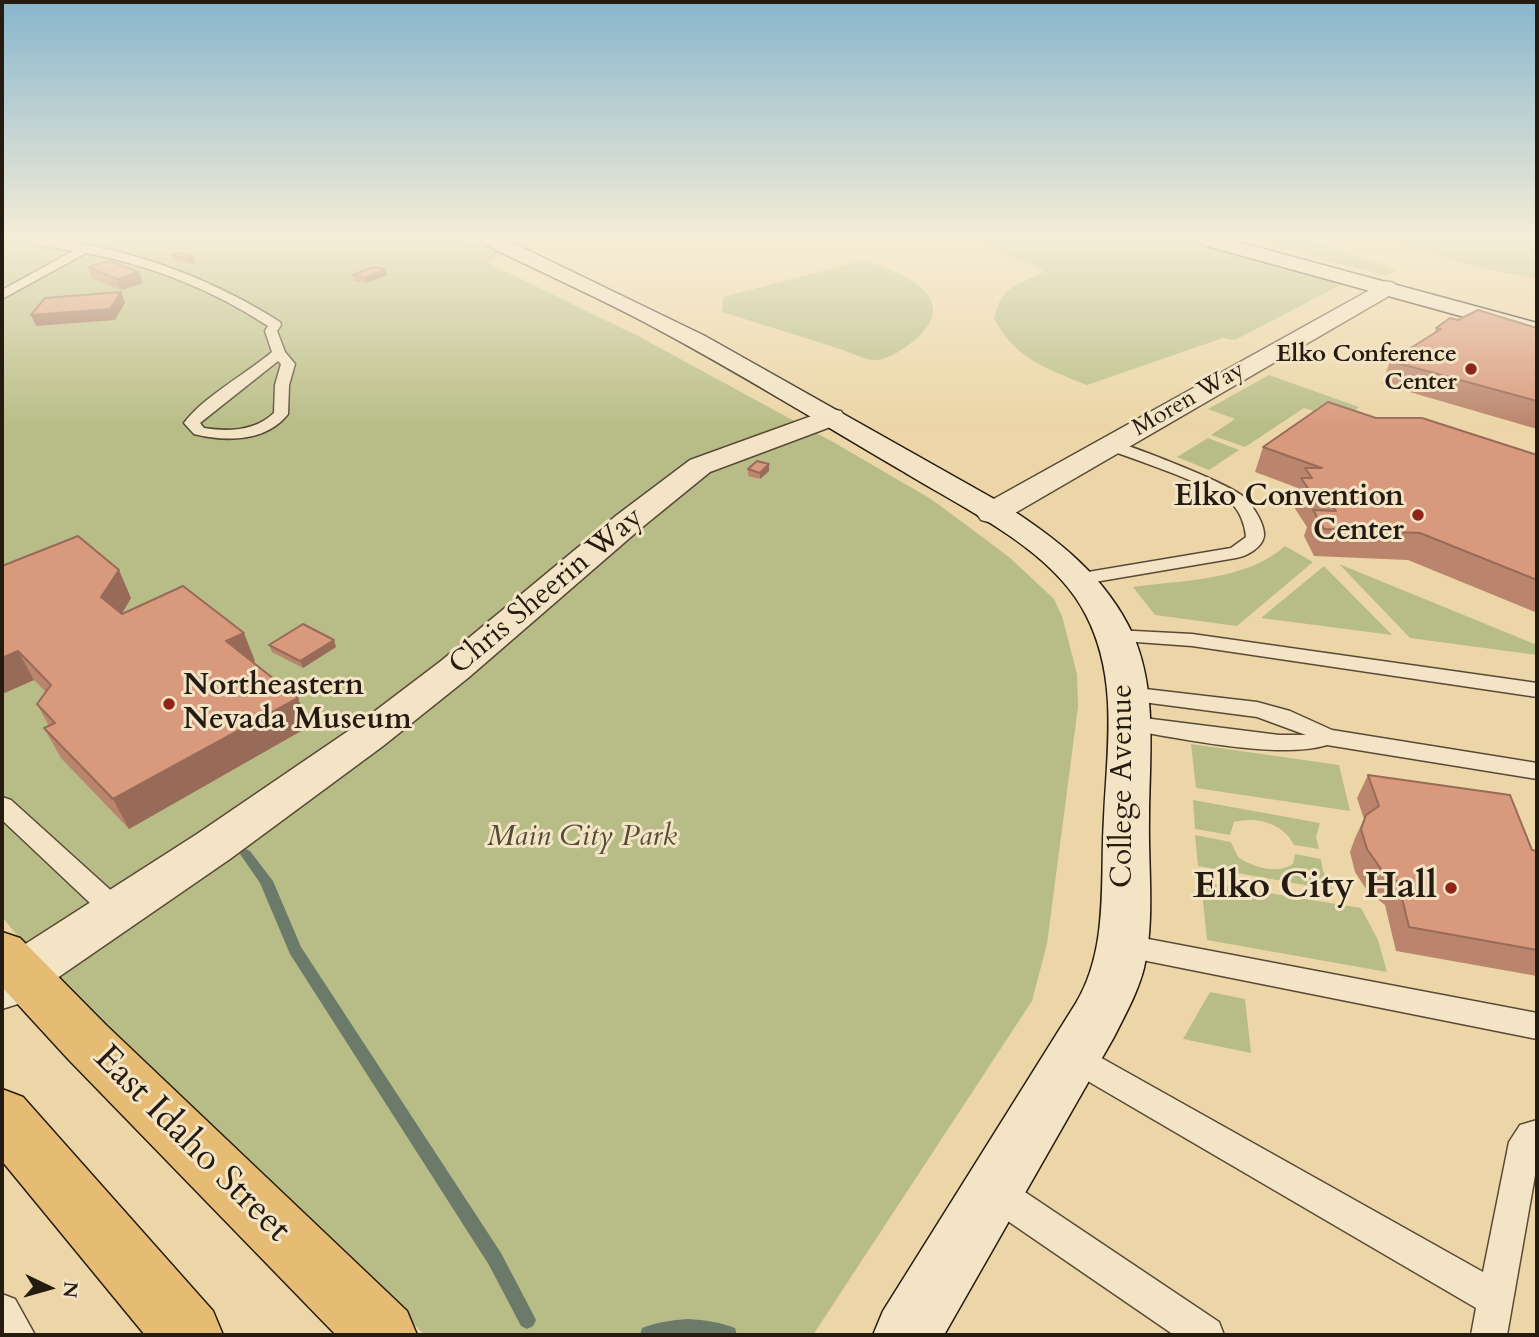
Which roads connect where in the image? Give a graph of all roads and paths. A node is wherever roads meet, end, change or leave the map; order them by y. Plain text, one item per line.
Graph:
1 (240, 301) edge
2 (619, 301) edge
3 (1362, 301) edge
4 (1434, 301) edge
5 (1537, 330) edge
6 (279, 353) junction
7 (831, 416) junction
8 (1110, 445) junction
9 (992, 513) junction
10 (1077, 579) junction
11 (1115, 636) junction
12 (1537, 690) edge
13 (1128, 709) junction
14 (1537, 771) edge
15 (2, 806) edge
16 (117, 912) junction
17 (1122, 944) junction
18 (8, 971) edge
19 (1537, 1026) edge
20 (1073, 1056) junction
21 (2, 1117) edge
22 (1537, 1135) edge
23 (993, 1191) junction
24 (1495, 1299) junction
25 (189, 1335) edge
26 (383, 1335) edge
27 (907, 1335) edge
28 (1206, 1335) edge
29 (1489, 1335) edge

1 - 6 lane
2 - 7 street, College Avenue
3 - 8 street, Moren Way
4 - 5 street
6 - 6 lane
7 - 9 street, College Avenue
7 - 16 street, Chris Sheerin Way
8 - 9 street, Moren Way
8 - 10 lane
9 - 10 street, College Avenue
10 - 11 street, College Avenue
11 - 12 lane
11 - 13 street, College Avenue
13 - 14 lane
13 - 17 street, College Avenue
15 - 16 lane
16 - 18 street, Chris Sheerin Way
17 - 19 lane
17 - 20 street, College Avenue
18 - 26 main road, East Idaho Street
20 - 23 street, College Avenue
20 - 24 lane
21 - 25 main road
22 - 24 lane
23 - 27 street, College Avenue
23 - 28 lane
24 - 29 lane

